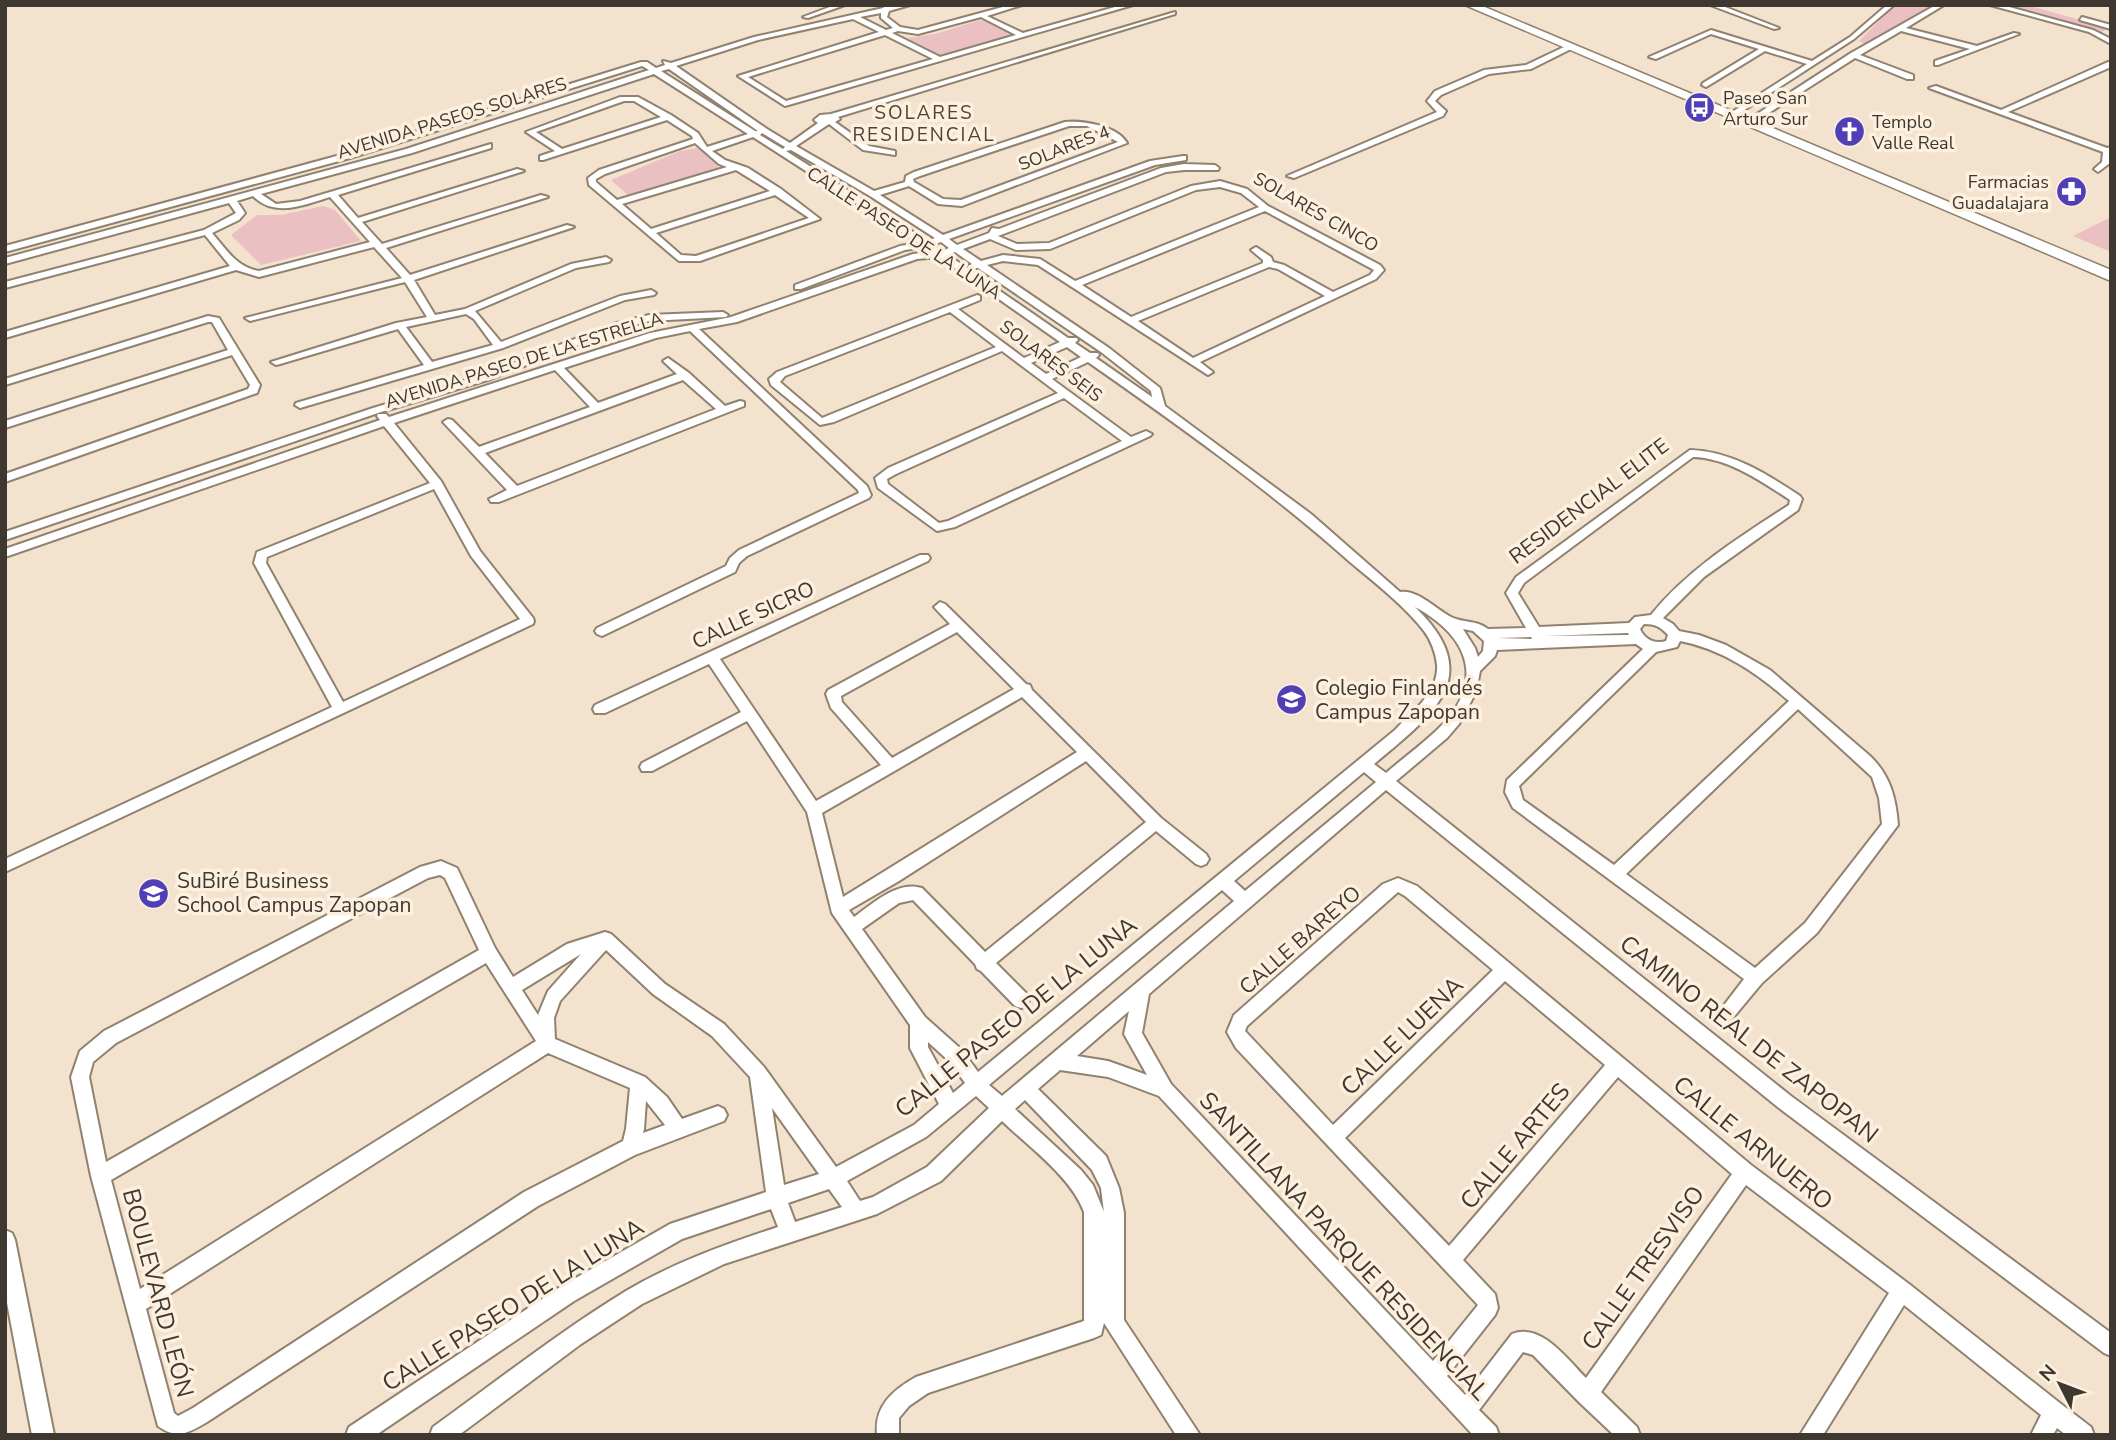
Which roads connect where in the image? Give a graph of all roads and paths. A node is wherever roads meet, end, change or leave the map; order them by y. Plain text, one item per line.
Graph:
1 (907, 5) edge
2 (1019, 5) edge
3 (1130, 5) edge
4 (1470, 5) edge
5 (1492, 5) edge
6 (1713, 5) edge
7 (1735, 5) edge
8 (1891, 5) edge
9 (1941, 5) edge
10 (1993, 5) edge
11 (2030, 5) edge
12 (840, 6) edge
13 (1727, 10) junction
14 (885, 11) edge
15 (819, 13) junction
16 (1173, 13) dead end
17 (852, 16) junction
18 (983, 16) junction
19 (839, 18) junction
20 (865, 21) junction
21 (1902, 27) junction
22 (2111, 27) edge
23 (1776, 28) dead end
24 (898, 29) junction
25 (888, 34) junction
26 (2016, 34) dead end
27 (1023, 36) junction
28 (1852, 38) junction
29 (2111, 42) edge
30 (1868, 46) junction
31 (1569, 47) junction
32 (1975, 48) junction
33 (1761, 50) junction
34 (685, 51) dead end
35 (673, 55) dead end
36 (1854, 55) junction
37 (1653, 57) dead end
38 (660, 59) junction
39 (940, 60) junction
40 (1938, 63) dead end
41 (644, 64) junction
42 (2111, 64) edge
43 (670, 66) junction
44 (1808, 66) junction
45 (1832, 69) junction
46 (654, 71) junction
47 (1824, 74) junction
48 (1910, 78) dead end
49 (1706, 85) dead end
50 (1933, 88) dead end
51 (1766, 92) junction
52 (1786, 98) junction
53 (1736, 112) junction
54 (2002, 112) junction
55 (1758, 116) junction
56 (668, 117) junction
57 (829, 121) junction
58 (764, 131) junction
59 (812, 131) junction
60 (423, 133) junction
61 (753, 135) junction
62 (779, 138) junction
63 (697, 140) junction
64 (436, 142) junction
65 (765, 143) junction
66 (488, 146) dead end
67 (793, 146) junction
68 (706, 150) junction
69 (2109, 150) edge
70 (561, 152) junction
71 (779, 152) junction
72 (892, 153) dead end
73 (717, 158) junction
74 (1198, 158) dead end
75 (543, 159) dead end
76 (735, 167) junction
77 (1215, 168) dead end
78 (2098, 169) dead end
79 (520, 171) dead end
80 (1292, 176) dead end
81 (1112, 177) junction
82 (914, 185) junction
83 (1124, 185) junction
84 (778, 191) junction
85 (255, 193) junction
86 (873, 194) junction
87 (333, 195) junction
88 (544, 197) dead end
89 (232, 200) junction
90 (883, 201) junction
91 (616, 204) junction
92 (1265, 208) junction
93 (174, 210) junction
94 (357, 221) junction
95 (982, 224) junction
96 (570, 228) dead end
97 (207, 232) junction
98 (650, 232) junction
99 (992, 236) junction
100 (942, 238) junction
101 (926, 244) junction
102 (379, 245) junction
103 (1050, 246) junction
104 (956, 248) junction
105 (5, 249) edge
106 (1256, 250) dead end
107 (941, 254) junction
108 (606, 260) dead end
109 (5, 261) edge
110 (979, 264) junction
111 (1268, 264) junction
112 (1046, 265) junction
113 (2111, 265) edge
114 (236, 267) junction
115 (962, 270) junction
116 (2111, 276) edge
117 (408, 279) junction
118 (1076, 284) junction
119 (5, 285) edge
120 (651, 293) dead end
121 (1332, 296) junction
122 (978, 298) dead end
123 (951, 308) junction
124 (468, 311) junction
125 (432, 317) junction
126 (729, 317) junction
127 (250, 318) dead end
128 (1130, 321) junction
129 (400, 325) junction
130 (692, 328) junction
131 (5, 335) edge
132 (1083, 335) junction
133 (499, 346) junction
134 (1004, 347) junction
135 (1078, 350) junction
136 (1105, 350) junction
137 (235, 351) junction
138 (668, 360) dead end
139 (276, 362) dead end
140 (1192, 362) junction
141 (429, 365) junction
142 (558, 367) junction
143 (1034, 370) junction
144 (1208, 372) dead end
145 (685, 375) junction
146 (5, 382) edge
147 (1066, 393) junction
148 (740, 404) dead end
149 (300, 405) dead end
150 (595, 406) junction
151 (1160, 407) junction
152 (377, 410) junction
153 (723, 410) junction
154 (386, 422) junction
155 (448, 422) dead end
156 (5, 425) edge
157 (1146, 433) dead end
158 (1129, 441) junction
159 (477, 452) junction
160 (5, 478) edge
161 (437, 484) junction
162 (515, 491) junction
163 (495, 499) dead end
164 (5, 536) edge
165 (5, 553) edge
166 (924, 558) dead end
167 (1385, 584) junction
168 (940, 607) dead end
169 (1654, 620) junction
170 (1447, 621) junction
171 (959, 625) junction
172 (1429, 628) junction
173 (602, 631) dead end
174 (1636, 634) junction
175 (1675, 635) junction
176 (1539, 638) junction
177 (1490, 639) junction
178 (1653, 647) junction
179 (712, 658) junction
180 (1473, 668) junction
181 (1025, 689) junction
182 (1797, 701) junction
183 (340, 709) junction
184 (600, 709) dead end
185 (750, 713) junction
186 (1087, 753) junction
187 (1363, 763) junction
188 (890, 765) junction
189 (647, 767) dead end
190 (1386, 782) junction
191 (814, 810) junction
192 (1156, 822) junction
193 (1201, 859) dead end
194 (5, 866) edge
195 (1614, 875) junction
196 (1222, 880) junction
197 (1398, 885) joint
198 (1245, 901) junction
199 (838, 908) junction
200 (852, 927) junction
201 (605, 939) junction
202 (489, 953) junction
203 (983, 964) junction
204 (1505, 970) junction
205 (1756, 978) junction
206 (510, 988) junction
207 (1141, 990) junction
208 (1021, 1000) dead end
209 (1726, 1013) dead end
210 (919, 1023) junction
211 (547, 1044) junction
212 (1058, 1061) junction
213 (1617, 1064) junction
214 (758, 1073) junction
215 (639, 1083) junction
216 (977, 1084) junction
217 (1026, 1089) junction
218 (1165, 1090) junction
219 (950, 1106) junction
220 (1003, 1107) junction
221 (718, 1115) dead end
222 (677, 1129) junction
223 (1332, 1138) junction
224 (630, 1147) junction
225 (1744, 1171) junction
226 (100, 1176) junction
227 (834, 1178) junction
228 (776, 1196) junction
229 (857, 1212) junction
230 (790, 1233) junction
231 (5, 1240) edge
232 (1451, 1260) junction
233 (1902, 1291) junction
234 (135, 1304) junction
235 (2111, 1346) edge
236 (1434, 1377) junction
237 (1586, 1395) junction
238 (1466, 1411) junction
239 (2054, 1411) junction
240 (43, 1435) edge
241 (357, 1435) edge
242 (441, 1435) edge
243 (888, 1435) edge
244 (1189, 1435) edge
245 (1488, 1435) edge
246 (1629, 1435) edge
247 (1811, 1435) edge
248 (2042, 1435) edge
249 (2083, 1435) edge

1 - 14 street, AVENIDA PASEOS SOLARES
2 - 18 street
3 - 27 street
4 - 31 main road
5 - 53 main road
6 - 13 street
7 - 13 street
8 - 28 street
9 - 21 street
10 - 29 street
11 - 22 street
12 - 15 street
12 - 17 street
13 - 23 street
14 - 17 street, AVENIDA PASEOS SOLARES
14 - 20 street
14 - 24 street
15 - 19 street
15 - 34 street
16 - 57 street
17 - 19 street, AVENIDA PASEOS SOLARES
17 - 20 street
18 - 24 street
18 - 27 street
19 - 43 street, AVENIDA PASEOS SOLARES
20 - 25 street
21 - 30 street
21 - 32 street
24 - 25 street
25 - 39 street
25 - 39 street
26 - 32 street
27 - 39 street
28 - 30 street
28 - 44 street
30 - 36 street
31 - 53 main road
31 - 80 street
32 - 40 street
33 - 37 street
33 - 44 street
33 - 49 street
35 - 38 street, AVENIDA PASEOS SOLARES
36 - 45 street
36 - 48 street
38 - 41 street, AVENIDA PASEOS SOLARES
38 - 43 street, CALLE PASEO DE LA LUNA
41 - 46 street, CALLE PASEO DE LA LUNA
41 - 60 street, AVENIDA PASEOS SOLARES
42 - 54 street
43 - 46 street, AVENIDA PASEOS SOLARES
43 - 58 street, CALLE PASEO DE LA LUNA
44 - 45 street
44 - 47 street
44 - 51 street
45 - 47 street
46 - 61 street, CALLE PASEO DE LA LUNA
46 - 64 street, AVENIDA PASEOS SOLARES
47 - 52 street
50 - 54 street
51 - 52 street
51 - 53 street
52 - 55 street
53 - 55 main road
53 - 116 main road
54 - 69 street
55 - 113 main road
56 - 63 street
56 - 70 street
56 - 70 street
57 - 59 street
57 - 72 street
58 - 61 street
58 - 62 street, CALLE PASEO DE LA LUNA
59 - 62 street
59 - 67 street
60 - 64 street
60 - 93 street, AVENIDA PASEOS SOLARES
61 - 65 street, CALLE PASEO DE LA LUNA
61 - 68 street
62 - 67 street, CALLE PASEO DE LA LUNA
63 - 68 street
63 - 91 street
64 - 85 street, AVENIDA PASEOS SOLARES
65 - 71 street, CALLE PASEO DE LA LUNA
65 - 73 street
66 - 87 street
67 - 71 street
67 - 86 street, CALLE PASEO DE LA LUNA
68 - 73 street
69 - 78 street
70 - 75 street
71 - 101 street, CALLE PASEO DE LA LUNA
73 - 76 street
74 - 81 street, AVENIDA PASEO DE LA ESTRELLA
76 - 84 street
76 - 91 street
77 - 83 street, AVENIDA PASEO DE LA ESTRELLA
79 - 94 street
81 - 83 street
81 - 95 street, AVENIDA PASEO DE LA ESTRELLA
82 - 82 street, SOLARES 4
82 - 86 street, SOLARES 4
82 - 90 street, SOLARES 4
83 - 99 street, AVENIDA PASEO DE LA ESTRELLA
84 - 98 street
84 - 98 street
85 - 87 street
85 - 89 street, AVENIDA PASEOS SOLARES
86 - 90 street, CALLE PASEO DE LA LUNA
87 - 94 street
88 - 102 street
89 - 93 street, AVENIDA PASEOS SOLARES
89 - 97 street
90 - 100 street, CALLE PASEO DE LA LUNA
91 - 98 street
92 - 103 street, SOLARES CINCO
92 - 118 street
92 - 121 street, SOLARES CINCO
93 - 105 street, AVENIDA PASEOS SOLARES
93 - 109 street, AVENIDA PASEOS SOLARES
94 - 102 street
95 - 99 street
95 - 100 street, AVENIDA PASEO DE LA ESTRELLA
96 - 117 street
97 - 114 street
97 - 119 street
99 - 103 street, SOLARES CINCO
99 - 104 street, AVENIDA PASEO DE LA ESTRELLA
100 - 101 street, AVENIDA PASEO DE LA ESTRELLA
100 - 104 street, CALLE PASEO DE LA LUNA
101 - 107 street, CALLE PASEO DE LA LUNA
101 - 126 street, AVENIDA PASEO DE LA ESTRELLA
102 - 114 street
102 - 117 street
103 - 112 street
104 - 107 street, AVENIDA PASEO DE LA ESTRELLA
104 - 110 street, CALLE PASEO DE LA LUNA
106 - 111 street
107 - 115 street, CALLE PASEO DE LA LUNA
107 - 126 street, AVENIDA PASEO DE LA ESTRELLA
108 - 124 street
110 - 112 street
110 - 115 street
110 - 132 street, CALLE PASEO DE LA LUNA
111 - 121 street
111 - 128 street
112 - 118 street
114 - 131 street
115 - 135 street, CALLE PASEO DE LA LUNA
117 - 125 street
117 - 127 street
118 - 128 street
120 - 133 street
121 - 140 street, SOLARES CINCO
122 - 123 street
123 - 134 street, SOLARES SEIS
123 - 134 street
124 - 125 street
124 - 133 street
125 - 129 street
126 - 130 street, AVENIDA PASEO DE LA ESTRELLA
126 - 152 street, AVENIDA PASEO DE LA ESTRELLA
128 - 140 street
129 - 139 street
129 - 141 street
130 - 142 street, AVENIDA PASEO DE LA ESTRELLA
130 - 173 street
132 - 135 street
132 - 136 street, CALLE PASEO DE LA LUNA
133 - 141 street
134 - 143 street, SOLARES SEIS
135 - 136 street
135 - 143 street
135 - 143 street
135 - 151 street, CALLE PASEO DE LA LUNA
136 - 151 street, CALLE PASEO DE LA LUNA
137 - 146 street
137 - 156 street
137 - 160 street
138 - 145 street
140 - 144 street
141 - 149 street
142 - 150 street
142 - 154 street, AVENIDA PASEO DE LA ESTRELLA
143 - 147 street, SOLARES SEIS
145 - 150 street
145 - 153 street
147 - 158 street, SOLARES SEIS
147 - 158 street
148 - 153 street
150 - 159 street
151 - 167 street, CALLE PASEO DE LA LUNA
152 - 154 street
152 - 164 street, AVENIDA PASEO DE LA ESTRELLA
153 - 162 street
154 - 161 street
154 - 165 street, AVENIDA PASEO DE LA ESTRELLA
155 - 159 street
157 - 158 street
159 - 162 street
161 - 183 street
161 - 183 street
162 - 163 street
166 - 179 street, CALLE SICRO
167 - 170 street, CALLE PASEO DE LA LUNA
167 - 172 street, CALLE PASEO DE LA LUNA
168 - 171 street
169 - 174 street
169 - 175 street
169 - 176 street, RESIDENCIAL ELITE
170 - 172 street
170 - 177 street
170 - 180 street, CALLE PASEO DE LA LUNA
171 - 181 street
171 - 188 street
172 - 187 street, CALLE PASEO DE LA LUNA
174 - 176 street
174 - 178 street
175 - 178 street
175 - 182 street
176 - 177 street
177 - 180 street
178 - 195 street
179 - 184 street, CALLE SICRO
179 - 185 street
180 - 190 street
181 - 186 street
181 - 188 street
182 - 195 street
182 - 205 street
183 - 194 street
185 - 189 street
185 - 191 street
186 - 192 street
186 - 199 street
187 - 190 street, CAMINO REAL DE ZAPOPAN
187 - 196 street, CALLE PASEO DE LA LUNA
188 - 191 street
190 - 198 street
190 - 235 street, CAMINO REAL DE ZAPOPAN
191 - 199 street
192 - 193 street
192 - 203 street
195 - 205 street
196 - 198 street
196 - 216 street, CALLE PASEO DE LA LUNA
197 - 204 street, CALLE ARNUERO
197 - 223 street, CALLE BAREYO
198 - 207 street
199 - 200 street
200 - 203 street
200 - 210 street
201 - 206 street
201 - 211 street
201 - 214 street
202 - 206 street, BOULEVARD LEÓN
202 - 226 street
202 - 226 street, BOULEVARD LEÓN
203 - 208 street
204 - 213 street, CALLE ARNUERO
204 - 223 street, CALLE LUENA
205 - 209 street
206 - 211 street, BOULEVARD LEÓN
207 - 212 street
207 - 218 street
210 - 216 street
210 - 219 street
211 - 215 street
211 - 234 street
212 - 217 street
212 - 218 street
213 - 225 street, CALLE ARNUERO
213 - 232 street, CALLE ARTES
214 - 227 street
214 - 228 street
215 - 222 street
215 - 224 street
216 - 219 street, CALLE PASEO DE LA LUNA
216 - 220 street
217 - 220 street
217 - 244 street
218 - 236 street, SANTILLANA PARQUE RESIDENCIAL
219 - 227 street, CALLE PASEO DE LA LUNA
220 - 229 street
220 - 243 street
221 - 222 street
222 - 224 street
223 - 232 street
224 - 234 street, BOULEVARD LEÓN
225 - 233 street, CALLE ARNUERO
225 - 237 street, CALLE TRESVISO
226 - 234 street, BOULEVARD LEÓN
227 - 228 street, CALLE PASEO DE LA LUNA
227 - 229 street
228 - 230 street
228 - 241 street, CALLE PASEO DE LA LUNA
229 - 230 street
230 - 242 street
231 - 240 street
232 - 236 street
233 - 239 street, CALLE ARNUERO
233 - 247 street
236 - 238 street, SANTILLANA PARQUE RESIDENCIAL
237 - 238 street
237 - 246 street
238 - 245 street, SANTILLANA PARQUE RESIDENCIAL
239 - 248 street
239 - 249 street, CALLE ARNUERO

